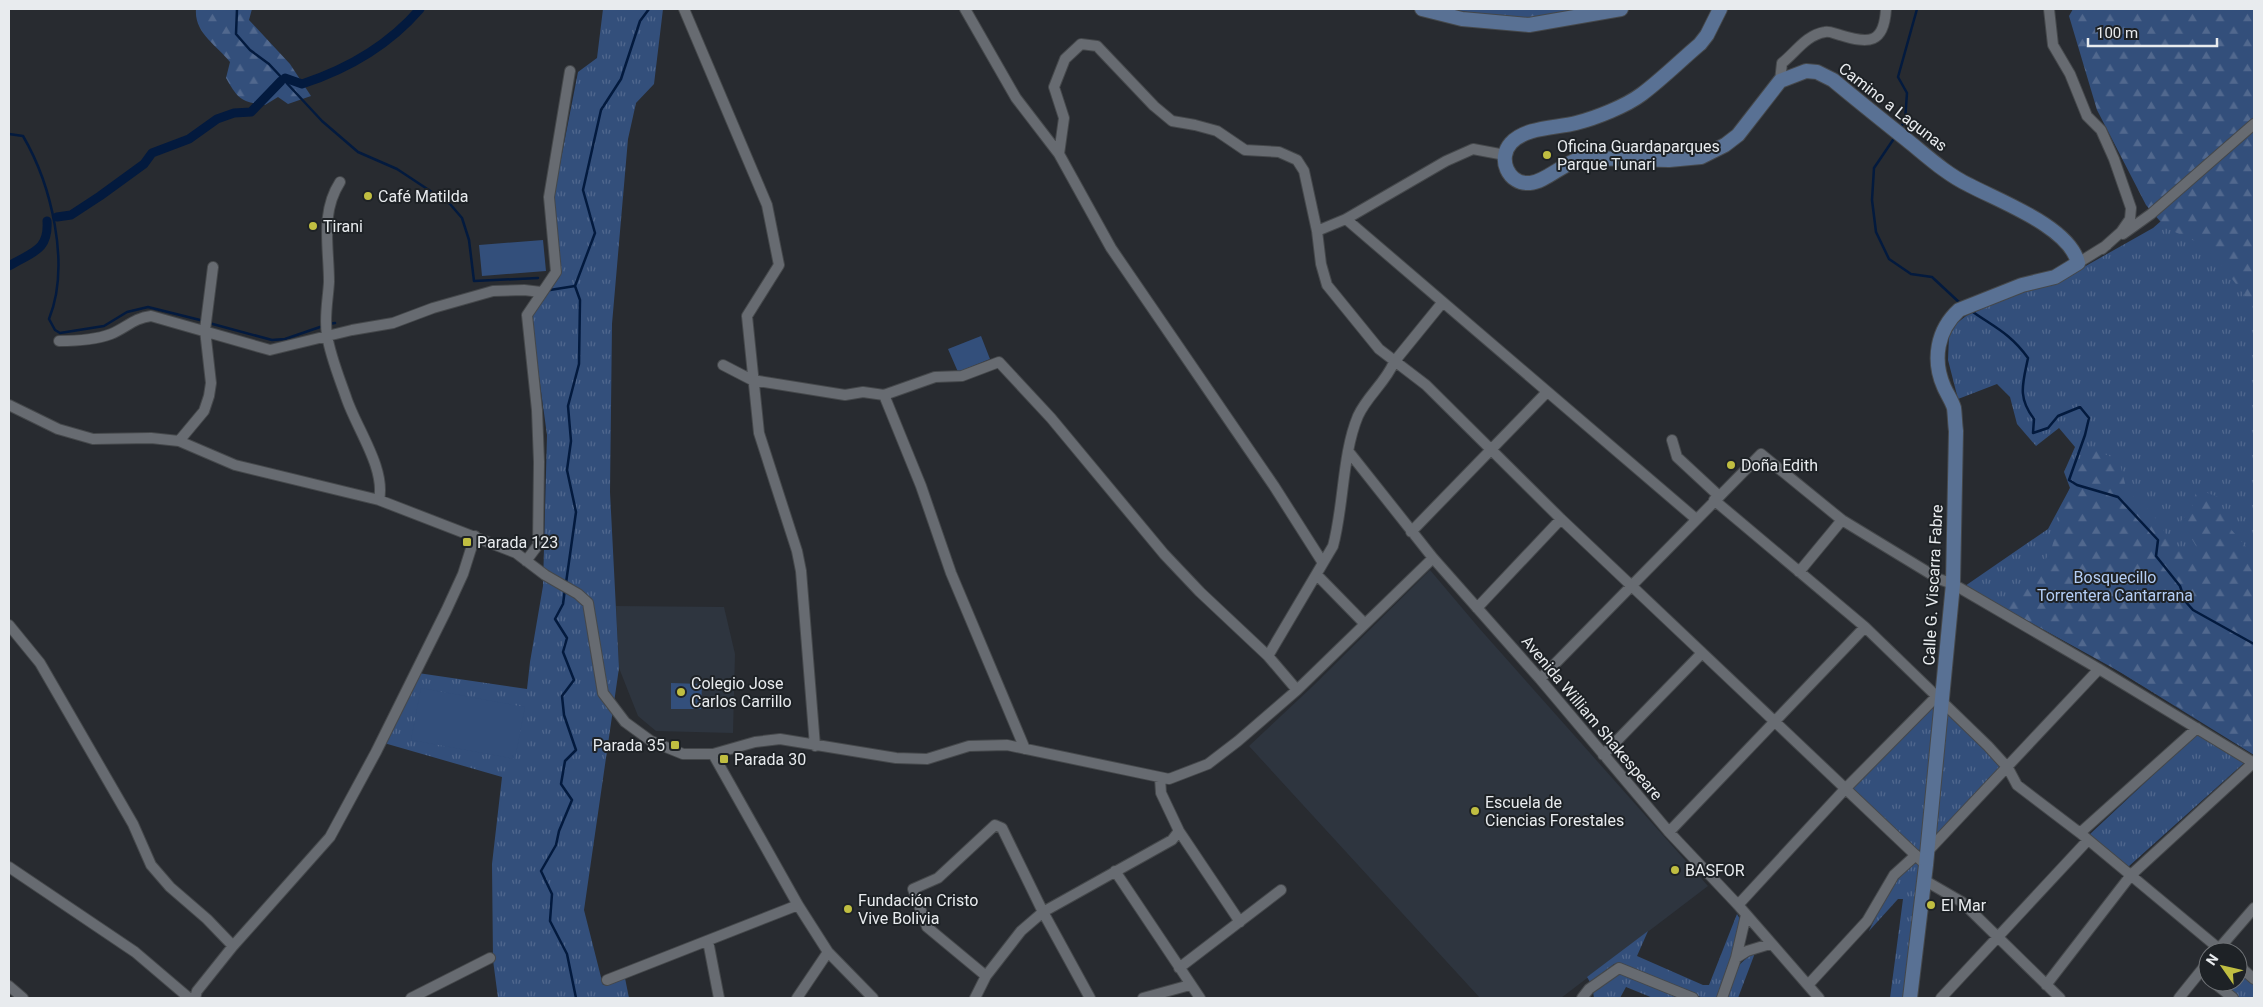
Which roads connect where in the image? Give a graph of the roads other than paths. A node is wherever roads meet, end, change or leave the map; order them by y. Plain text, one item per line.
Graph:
1 (684, 9) edge
2 (965, 9) edge
3 (1422, 9) edge
4 (1621, 9) edge
5 (1720, 9) edge
6 (1886, 9) edge
7 (2049, 9) edge
8 (570, 71) dead end
9 (1780, 81) junction
10 (2254, 124) edge
11 (1059, 154) junction
12 (1505, 155) junction
13 (340, 182) dead end
14 (1346, 219) junction
15 (1317, 231) junction
16 (2102, 250) junction
17 (2078, 263) junction
18 (213, 267) dead end
19 (541, 292) junction
20 (1442, 304) junction
21 (205, 330) junction
22 (327, 336) junction
23 (59, 341) dead end
24 (1394, 362) junction
25 (724, 365) dead end
26 (752, 380) junction
27 (1547, 392) junction
28 (884, 395) junction
29 (9, 405) edge
30 (1672, 440) dead end
31 (179, 441) junction
32 (1491, 449) junction
33 (1349, 452) junction
34 (1717, 498) junction
35 (379, 500) junction
36 (1562, 519) junction
37 (1696, 519) junction
38 (1842, 520) junction
39 (1411, 532) junction
40 (474, 536) junction
41 (1433, 558) junction
42 (526, 561) junction
43 (1323, 563) junction
44 (1799, 572) junction
45 (1317, 575) junction
46 (1954, 584) junction
47 (1632, 585) junction
48 (1477, 608) junction
49 (1364, 623) junction
50 (9, 625) edge
51 (1864, 627) junction
52 (1702, 652) junction
53 (1268, 656) junction
54 (2100, 669) junction
55 (1540, 679) junction
56 (1297, 690) junction
57 (1940, 699) junction
58 (1775, 720) junction
59 (2197, 728) junction
60 (815, 746) junction
61 (1025, 749) junction
62 (713, 754) junction
63 (1603, 755) junction
64 (2254, 763) edge
65 (2008, 768) junction
66 (1160, 778) junction
67 (1846, 788) junction
68 (1179, 831) junction
69 (1669, 832) junction
70 (2084, 836) junction
71 (1923, 857) junction
72 (9, 868) edge
73 (1115, 871) junction
74 (2131, 875) junction
75 (1924, 880) junction
76 (1281, 890) dead end
77 (798, 905) junction
78 (1738, 905) junction
79 (2254, 908) edge
80 (1043, 912) junction
81 (1746, 915) junction
82 (1240, 922) junction
83 (1999, 938) junction
84 (708, 941) junction
85 (2209, 942) edge
86 (2226, 942) edge
87 (1770, 944) junction
88 (233, 946) junction
89 (828, 952) junction
90 (490, 958) dead end
91 (1736, 958) junction
92 (1179, 968) junction
93 (986, 976) junction
94 (607, 980) dead end
95 (2198, 980) edge
96 (2046, 984) junction
97 (1190, 985) junction
98 (1808, 985) junction
99 (9, 986) edge
100 (869, 996) edge
101 (23, 998) edge
102 (189, 998) edge
103 (195, 998) edge
104 (411, 998) edge
105 (719, 998) edge
106 (797, 998) edge
107 (975, 998) edge
108 (1090, 998) edge
109 (1143, 998) edge
110 (1200, 998) edge
111 (1582, 998) edge
112 (1693, 998) edge
113 (1722, 998) edge
114 (1819, 998) edge
115 (1910, 998) edge
116 (1941, 998) edge
117 (2060, 998) edge
118 (2178, 998) edge

1 - 26 street
2 - 11 street
3 - 4 street
5 - 12 street
6 - 9 street
7 - 16 street
8 - 19 street
9 - 12 street
9 - 17 street, Camino a Lagunas
10 - 16 street
11 - 15 street
11 - 43 street
12 - 14 street
13 - 22 street
14 - 15 street
14 - 20 street
15 - 24 street
16 - 17 street
17 - 46 street, Calle G. Viscarra Fabre
18 - 21 street
19 - 22 street
19 - 42 street
20 - 24 street
20 - 27 street
21 - 22 street
21 - 23 street
21 - 31 street
22 - 35 street
24 - 32 street
24 - 33 street
25 - 26 street
26 - 28 street
26 - 60 street
27 - 32 street
27 - 37 street
28 - 53 street
28 - 61 street
29 - 31 street
30 - 34 street
31 - 35 street
32 - 36 street
32 - 39 street
33 - 39 street, Avenida William Shakespeare
33 - 43 street
34 - 37 street
34 - 38 street
34 - 44 street
35 - 40 street
36 - 47 street
36 - 48 street
37 - 47 street
38 - 44 street
38 - 46 street
39 - 41 street, Avenida William Shakespeare
40 - 42 street
40 - 88 street
41 - 48 street, Avenida William Shakespeare
41 - 49 street
42 - 62 street
43 - 45 street
44 - 51 street
45 - 49 street
45 - 53 street
46 - 54 street
46 - 57 street, Calle G. Viscarra Fabre
47 - 52 street
47 - 55 street
48 - 55 street, Avenida William Shakespeare
49 - 56 street
50 - 88 street
51 - 57 street
51 - 58 street
52 - 58 street
52 - 63 street
53 - 56 street
54 - 59 street
54 - 65 street
55 - 63 street, Avenida William Shakespeare
56 - 66 street
57 - 65 street
57 - 67 street
57 - 71 street, Calle G. Viscarra Fabre
58 - 67 street
58 - 69 street
59 - 64 street
59 - 70 street
60 - 61 street
60 - 62 street
61 - 66 street
62 - 77 street
63 - 69 street, Avenida William Shakespeare
64 - 74 street
65 - 70 street
65 - 71 street
66 - 68 street
67 - 71 street
67 - 78 street
68 - 73 street
68 - 82 street
69 - 78 street, Avenida William Shakespeare
70 - 74 street
70 - 83 street
71 - 75 street, Calle G. Viscarra Fabre
71 - 98 street
72 - 102 street
73 - 80 street
73 - 92 street
74 - 85 street
74 - 96 street
75 - 83 street
75 - 115 street, Calle G. Viscarra Fabre
76 - 82 street
77 - 84 street
77 - 89 street
78 - 81 street, Avenida William Shakespeare
79 - 86 street
80 - 93 street
80 - 93 street
80 - 108 street
81 - 87 street, Avenida William Shakespeare
81 - 91 street
82 - 92 street
83 - 96 street
83 - 116 street
84 - 94 street
84 - 105 street
87 - 91 street
87 - 98 street, Avenida William Shakespeare
88 - 103 street
89 - 100 street
89 - 106 street
90 - 104 street
91 - 113 street
92 - 97 street
93 - 107 street
95 - 118 street
96 - 117 street
97 - 109 street
97 - 110 street
98 - 114 street, Avenida William Shakespeare
99 - 101 street
111 - 112 street

